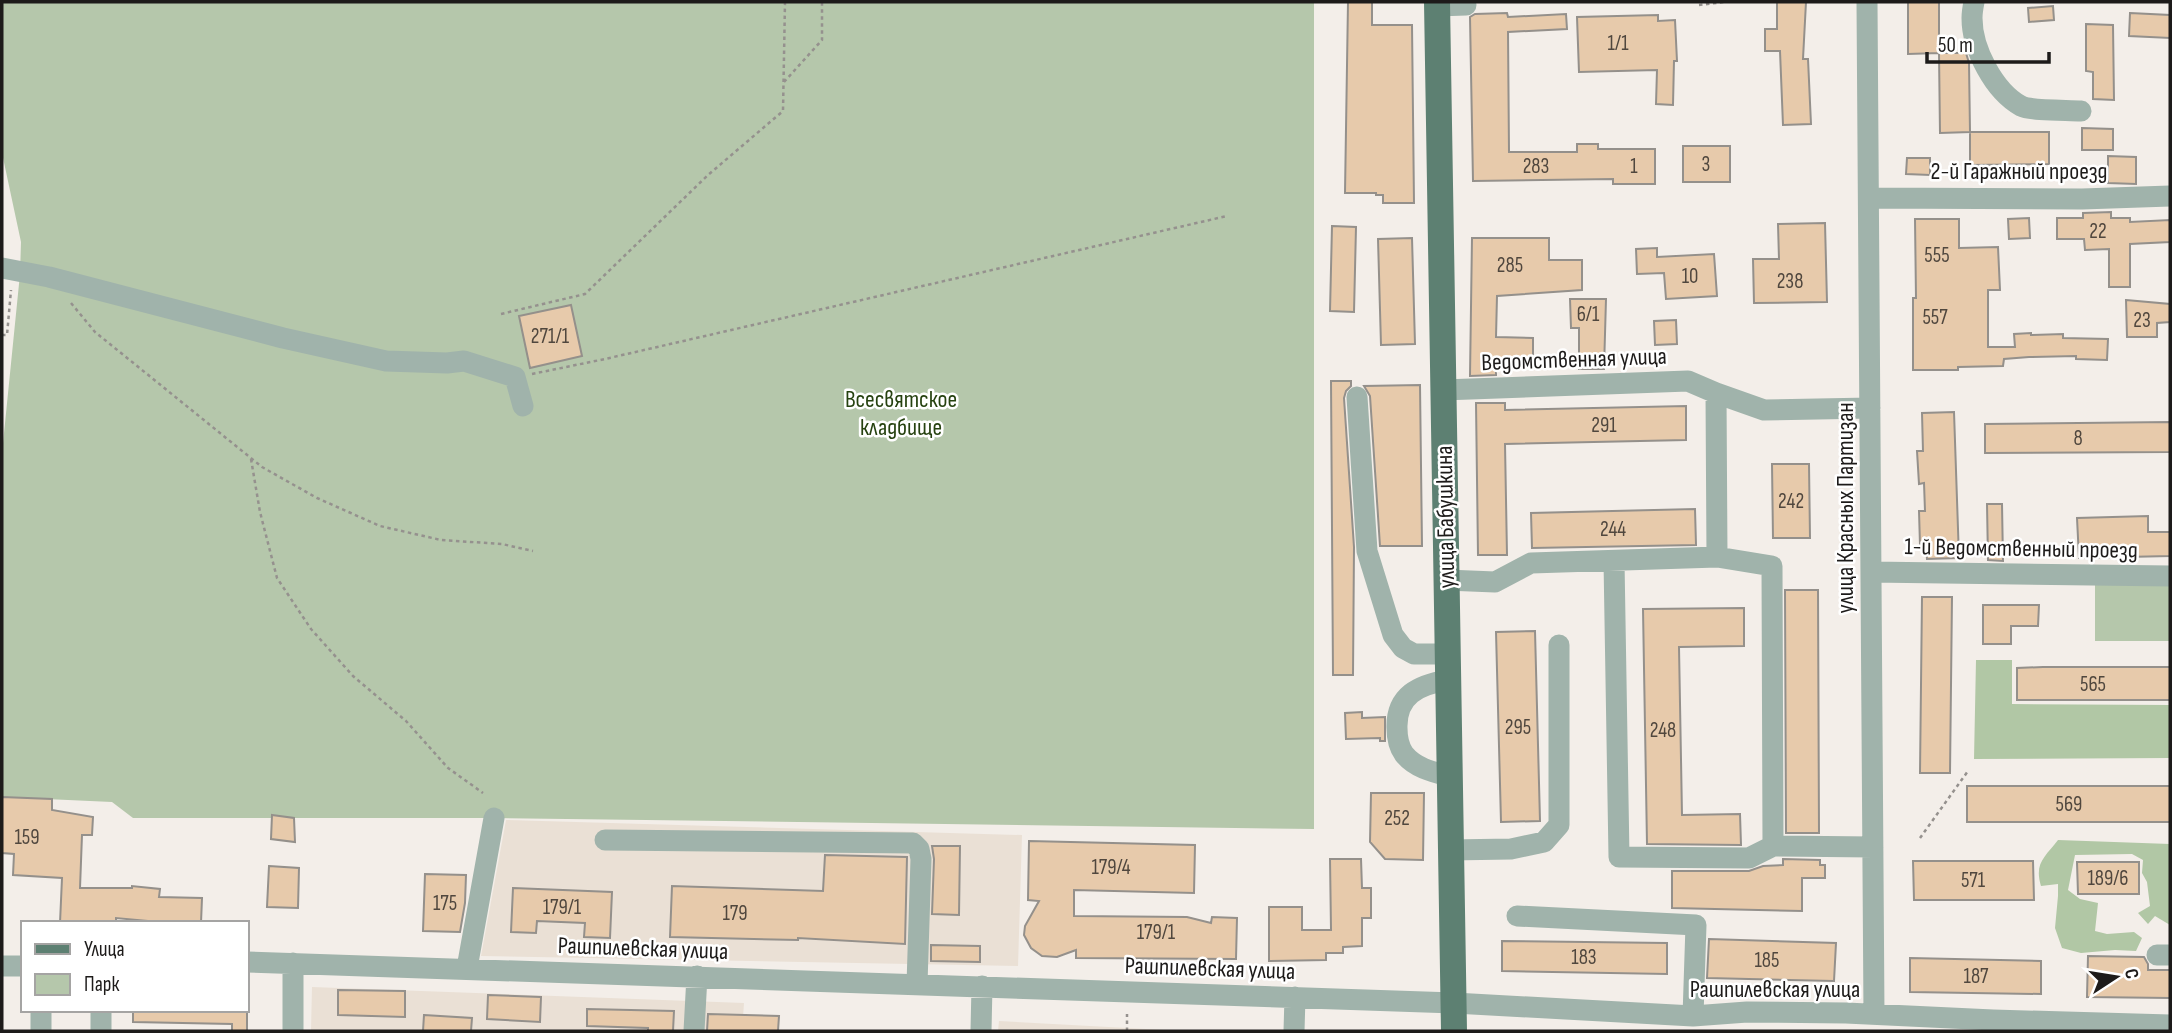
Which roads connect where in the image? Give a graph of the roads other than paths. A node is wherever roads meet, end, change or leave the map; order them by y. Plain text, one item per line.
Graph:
1 (1867, 2) edge
2 (1974, 2) edge
3 (1437, 4) edge
4 (1466, 5) dead end
5 (2081, 111) dead end
6 (2170, 196) edge
7 (1869, 198) junction
8 (7, 269) edge
9 (1443, 390) junction
10 (1716, 393) junction
11 (1357, 397) dead end
12 (523, 406) dead end
13 (1870, 408) junction
14 (1717, 557) junction
15 (1614, 561) junction
16 (1871, 572) junction
17 (2170, 576) edge
18 (1446, 580) junction
19 (1559, 645) dead end
20 (1447, 667) junction
21 (1449, 776) junction
22 (494, 818) dead end
23 (605, 840) dead end
24 (1773, 846) junction
25 (1873, 847) junction
26 (1450, 850) junction
27 (1517, 916) dead end
28 (248, 962) edge
29 (293, 963) junction
30 (2, 966) edge
31 (21, 966) edge
32 (467, 968) junction
33 (697, 976) junction
34 (917, 984) junction
35 (982, 986) junction
36 (1295, 997) junction
37 (1454, 1003) junction
38 (41, 1012) edge
39 (101, 1012) edge
40 (1874, 1014) junction
41 (1693, 1016) junction
42 (1746, 1022) edge
43 (2170, 1025) edge
44 (1993, 1026) edge
45 (41, 1031) edge
46 (101, 1031) edge
47 (293, 1031) edge
48 (694, 1031) edge
49 (981, 1031) edge
50 (1294, 1031) edge
51 (1454, 1031) edge

1 - 7 street, улица Красных Партизан
2 - 5 street
3 - 4 street
3 - 9 main road, улица Бабушкина
6 - 7 street, 2-й Гаражный проезд
7 - 13 street, улица Красных Партизан
8 - 12 street
9 - 10 street, Ведомственная улица
9 - 18 main road, улица Бабушкина
10 - 13 street, Ведомственная улица
10 - 14 street
11 - 20 street
13 - 16 street, улица Красных Партизан
14 - 15 street
14 - 24 street
15 - 18 street
15 - 24 street
16 - 17 street, 1-й Ведомственный проезд
16 - 25 street, улица Красных Партизан
18 - 20 main road, улица Бабушкина
19 - 26 street
20 - 21 main road, улица Бабушкина
20 - 21 street
21 - 26 main road, улица Бабушкина
22 - 32 street
23 - 34 street
24 - 25 street
25 - 40 street, улица Красных Партизан
26 - 37 main road, улица Бабушкина
27 - 41 street
28 - 29 street, Рашпилевская улица
29 - 32 street, Рашпилевская улица
29 - 47 street
30 - 31 street
32 - 33 street, Рашпилевская улица
33 - 34 street, Рашпилевская улица
33 - 48 street
34 - 35 street, Рашпилевская улица
35 - 36 street, Рашпилевская улица
35 - 49 street
36 - 37 street, Рашпилевская улица
36 - 50 street
37 - 41 street, Рашпилевская улица
37 - 51 main road, улица Бабушкина
38 - 45 street
39 - 46 street
40 - 42 street, Рашпилевская улица
40 - 44 street, Рашпилевская улица
41 - 42 street, Рашпилевская улица
43 - 44 street, Рашпилевская улица

